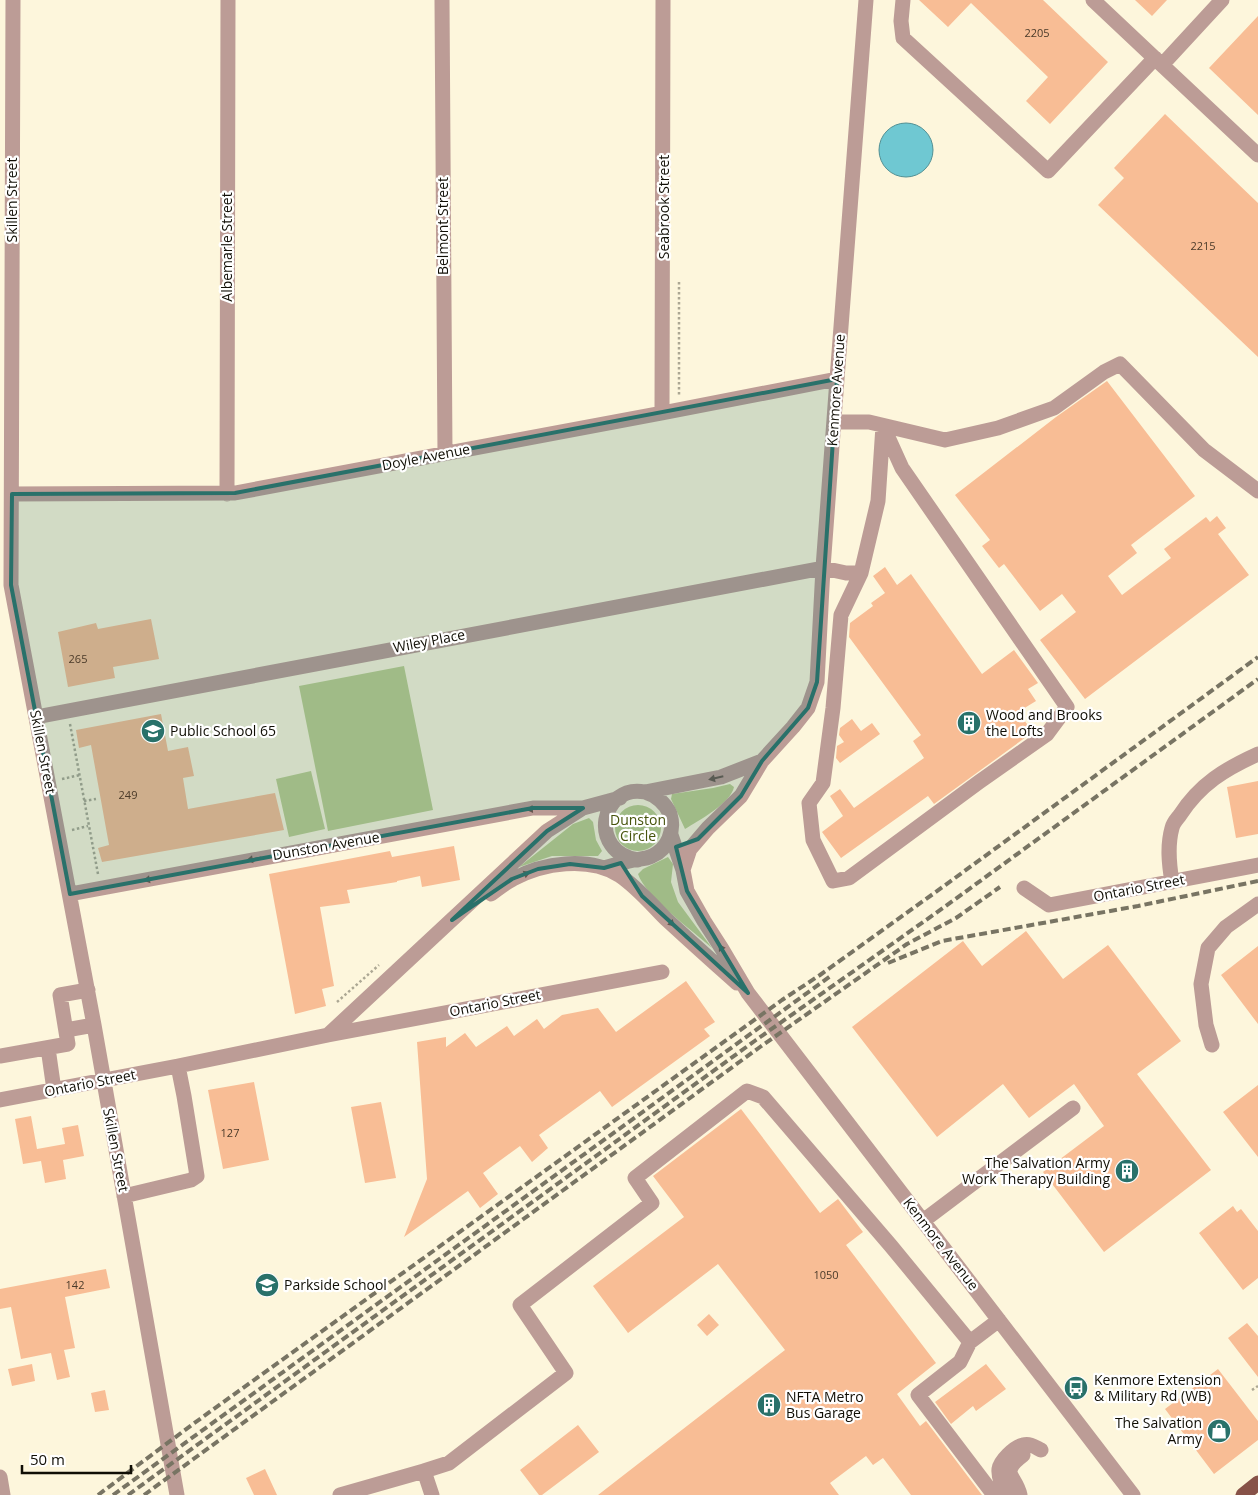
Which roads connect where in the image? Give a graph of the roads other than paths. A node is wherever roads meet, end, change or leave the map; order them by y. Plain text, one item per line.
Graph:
1 (12, 0) edge
2 (228, 0) edge
3 (442, 0) edge
4 (663, 0) edge
5 (866, 0) edge
6 (903, 0) edge
7 (1093, 0) edge
8 (1222, 0) edge
9 (1158, 62) junction
10 (1258, 155) edge
11 (6, 242) edge
12 (837, 379) junction
13 (662, 413) junction
14 (834, 422) junction
15 (883, 426) junction
16 (445, 453) junction
17 (1258, 491) edge
18 (12, 494) junction
19 (226, 494) junction
20 (823, 568) junction
21 (861, 574) junction
22 (6, 583) edge
23 (36, 717) junction
24 (1258, 754) edge
25 (762, 761) junction
26 (645, 792) junction
27 (620, 798) junction
28 (583, 808) junction
29 (609, 842) junction
30 (684, 843) junction
31 (638, 860) junction
32 (621, 863) junction
33 (1258, 865) edge
34 (604, 868) junction
35 (1172, 882) junction
36 (633, 886) junction
37 (1024, 888) dead end
38 (70, 894) junction
39 (1258, 904) edge
40 (452, 920) junction
41 (662, 972) dead end
42 (88, 990) junction
43 (748, 993) junction
44 (94, 1024) junction
45 (66, 1030) junction
46 (328, 1035) junction
47 (1212, 1045) dead end
48 (48, 1048) junction
49 (0, 1056) edge
50 (178, 1066) junction
51 (103, 1080) junction
52 (54, 1090) junction
53 (0, 1100) edge
54 (1073, 1108) dead end
55 (124, 1196) junction
56 (923, 1221) junction
57 (999, 1320) junction
58 (970, 1342) junction
59 (424, 1471) junction
60 (0, 1477) edge
61 (1258, 1484) edge
62 (3, 1495) edge
63 (177, 1495) edge
64 (340, 1495) edge
65 (432, 1495) edge
66 (994, 1495) edge
67 (1008, 1495) edge
68 (1020, 1495) edge
69 (1133, 1495) edge
70 (1243, 1495) edge

1 - 11 street, Skillen Street
2 - 19 street, Albemarle Street
3 - 16 street, Belmont Street
4 - 13 street, Seabrook Street
5 - 12 street, Kenmore Avenue
6 - 9 street
7 - 9 street
8 - 9 street
9 - 10 street
11 - 18 street, Skillen Street
12 - 13 street, Doyle Avenue
12 - 14 street, Kenmore Avenue
13 - 16 street, Doyle Avenue
14 - 15 street
14 - 20 street, Kenmore Avenue
15 - 17 street
15 - 21 street
15 - 21 street
16 - 19 street, Doyle Avenue
18 - 19 street, Doyle Avenue
18 - 22 street, Skillen Street
20 - 21 street
20 - 23 street, Wiley Place
20 - 25 street, Kenmore Avenue
22 - 23 street, Skillen Street
23 - 38 street, Skillen Street
24 - 35 street
25 -> 26 street, Kenmore Avenue
25 - 30 street, Kenmore Avenue
26 - 27 street
26 - 30 street
27 - 28 street
27 - 29 street
28 -> 38 street, Dunston Avenue
28 - 40 street
29 - 31 street
29 - 32 street
30 - 31 street
43 -> 30 street, Kenmore Avenue
31 - 32 street
32 - 34 street
32 - 36 street
33 - 35 street, Ontario Street
34 - 36 street
40 -> 34 street
35 - 37 street, Ontario Street
36 -> 43 street, Kenmore Avenue
38 - 42 street, Skillen Street
39 - 47 street
40 - 46 street
41 - 46 street, Ontario Street
42 - 44 street, Skillen Street
42 - 45 street
43 - 56 street, Kenmore Avenue
44 - 45 street
44 - 51 street, Skillen Street
45 - 48 street
46 - 50 street, Ontario Street
48 - 49 street
48 - 52 street
50 - 51 street, Ontario Street
50 - 55 street
51 - 52 street, Ontario Street
51 - 55 street, Skillen Street
52 - 53 street, Ontario Street
54 - 56 street
55 - 63 street, Skillen Street
56 - 57 street, Kenmore Avenue
57 - 58 street
57 - 69 street, Kenmore Avenue
58 - 59 street
58 - 66 street
59 - 64 street
59 - 65 street
60 - 62 street
61 - 70 main road
67 - 68 street

